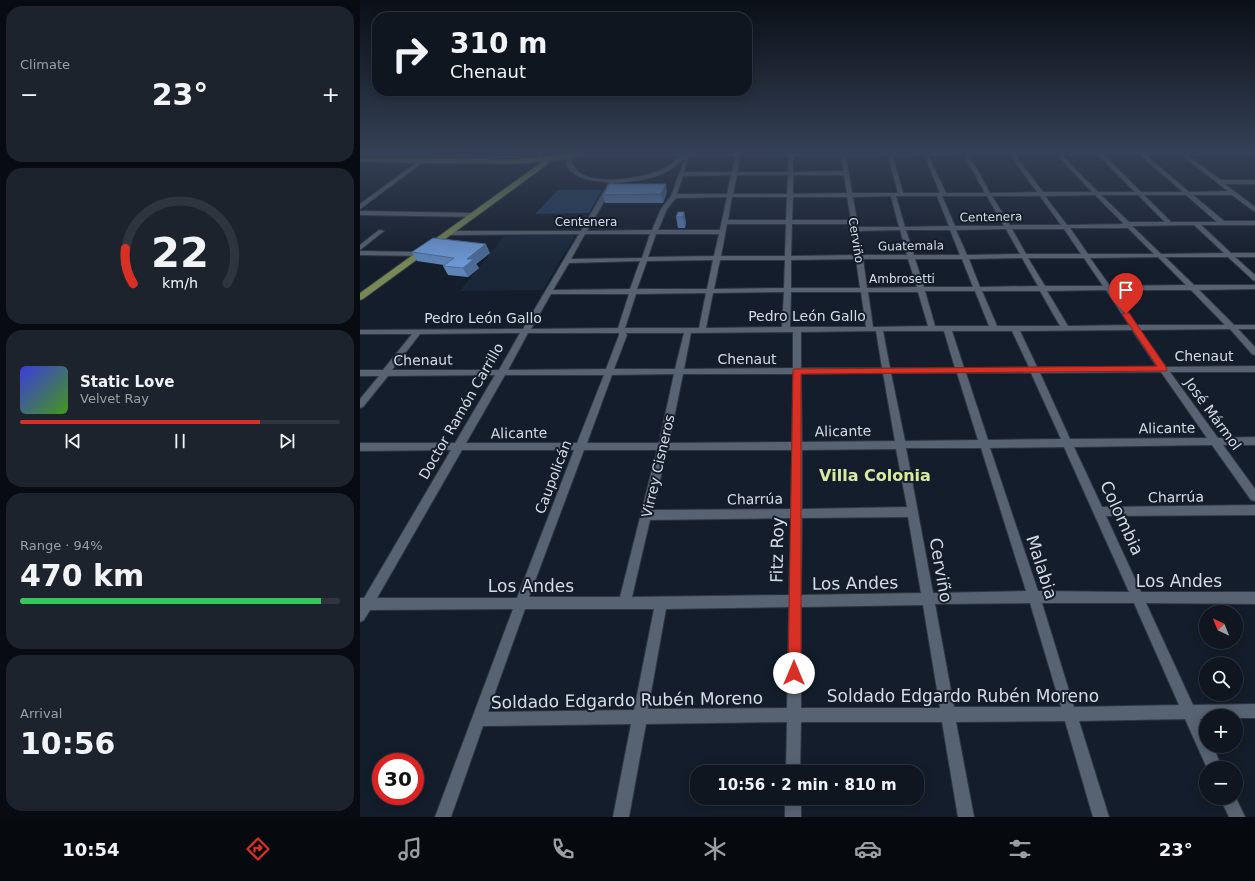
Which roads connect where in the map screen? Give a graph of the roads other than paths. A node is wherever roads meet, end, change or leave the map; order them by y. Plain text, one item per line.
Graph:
1 (384, 189) edge
2 (510, 189) edge
3 (608, 189) edge
4 (676, 189) edge
5 (731, 189) edge
6 (790, 189) edge
7 (848, 189) edge
8 (899, 189) edge
9 (940, 189) edge
10 (987, 189) edge
11 (1039, 189) edge
12 (1091, 189) edge
13 (1136, 189) edge
14 (1183, 189) edge
15 (1228, 189) edge
16 (1095, 193) junction
17 (1140, 193) junction
18 (1187, 193) junction
19 (1233, 193) junction
20 (1043, 194) junction
21 (790, 195) junction
22 (849, 195) junction
23 (893, 195) junction
24 (901, 195) junction
25 (942, 195) junction
26 (990, 195) junction
27 (674, 196) junction
28 (729, 196) junction
29 (360, 207) edge
30 (1255, 210) edge
31 (360, 213) edge
32 (475, 215) junction
33 (724, 222) junction
34 (789, 222) junction
35 (853, 222) junction
36 (1221, 222) junction
37 (1169, 223) junction
38 (1195, 223) junction
39 (1255, 223) edge
40 (1127, 225) junction
41 (1066, 227) junction
42 (953, 228) junction
43 (1009, 228) junction
44 (855, 229) junction
45 (904, 229) junction
46 (381, 231) dead end
47 (654, 232) junction
48 (722, 232) junction
49 (451, 233) junction
50 (583, 233) junction
51 (360, 248) edge
52 (360, 253) edge
53 (422, 254) junction
54 (1158, 255) junction
55 (1230, 255) junction
56 (1255, 255) edge
57 (1025, 256) junction
58 (1086, 256) junction
59 (912, 257) junction
60 (965, 257) junction
61 (717, 258) junction
62 (789, 258) junction
63 (859, 258) junction
64 (645, 259) junction
65 (567, 261) junction
66 (1255, 278) edge
67 (1191, 287) junction
68 (1255, 287) edge
69 (1108, 288) junction
70 (1043, 289) junction
71 (922, 290) junction
72 (979, 290) junction
73 (633, 291) junction
74 (710, 291) junction
75 (788, 291) junction
76 (863, 291) junction
77 (549, 292) junction
78 (360, 297) edge
79 (1135, 327) junction
80 (1232, 327) junction
81 (1255, 327) edge
82 (932, 328) junction
83 (947, 328) junction
84 (994, 328) junction
85 (1015, 328) junction
86 (1065, 328) junction
87 (792, 329) junction
88 (870, 329) junction
89 (879, 329) junction
90 (688, 330) junction
91 (702, 330) junction
92 (526, 331) junction
93 (622, 331) junction
94 (360, 332) edge
95 (418, 332) junction
96 (1255, 352) edge
97 (1163, 369) junction
98 (1255, 369) edge
99 (961, 370) junction
100 (797, 371) junction
101 (888, 371) junction
102 (1034, 371) junction
103 (502, 372) junction
104 (680, 372) junction
105 (360, 373) edge
106 (385, 373) junction
107 (608, 373) junction
108 (360, 405) edge
109 (1216, 442) junction
110 (1255, 442) edge
111 (983, 443) junction
112 (1067, 444) junction
113 (901, 445) junction
114 (582, 446) junction
115 (663, 446) junction
116 (797, 446) junction
117 (360, 447) edge
118 (458, 448) junction
119 (1255, 497) edge
120 (1255, 510) edge
121 (913, 512) junction
122 (1098, 512) junction
123 (796, 513) junction
124 (646, 515) junction
125 (1034, 598) junction
126 (1138, 598) junction
127 (1255, 598) edge
128 (929, 599) junction
129 (795, 601) junction
130 (625, 602) junction
131 (521, 603) junction
132 (661, 603) junction
133 (364, 604) edge
134 (360, 616) edge
135 (1189, 711) junction
136 (1255, 711) edge
137 (948, 714) junction
138 (1070, 714) junction
139 (640, 716) junction
140 (794, 716) junction
141 (479, 719) junction
142 (1212, 761) edge
143 (793, 765) edge
144 (793, 805) edge
145 (1231, 805) edge
146 (442, 817) edge
147 (621, 817) edge
148 (793, 817) edge
149 (966, 817) edge
150 (1101, 817) edge
151 (1237, 817) edge

1 - 29 street
2 - 32 main road
3 - 50 street, Doctor Ramón Carrillo
4 - 27 street, Caupolicán
5 - 28 street
6 - 21 street, Fitz Roy
7 - 22 street, Cerviño
8 - 24 street
9 - 25 street
10 - 26 street
11 - 20 street, José Mármol
12 - 16 street
13 - 17 street
14 - 18 street
15 - 19 street
16 - 17 street
16 - 20 street
16 - 40 street
17 - 18 street
17 - 37 street
18 - 19 street
18 - 36 street
19 - 30 street
20 - 26 street
20 - 41 street, José Mármol
21 - 22 street
21 - 28 street
21 - 34 street, Fitz Roy
22 - 23 street
22 - 35 street, Cerviño
23 - 24 street
23 - 45 street
24 - 25 street
25 - 26 street
25 - 42 street
26 - 43 street
27 - 28 street
27 - 47 street, Caupolicán
28 - 33 street
31 - 32 street
32 - 49 main road
33 - 34 street
33 - 48 street
34 - 35 street
34 - 62 street, Fitz Roy
35 - 44 street, Cerviño
36 - 38 street, Centenera
36 - 39 street, Centenera
37 - 38 street, Centenera
37 - 40 street, Centenera
38 - 55 street
40 - 41 street, Centenera
40 - 54 street
41 - 43 street, Centenera
41 - 58 street, José Mármol
42 - 43 street, Centenera
42 - 45 street, Centenera
42 - 60 street
43 - 57 street
44 - 45 street, Centenera
44 - 63 street, Cerviño
45 - 59 street
46 - 51 street
47 - 48 street, Centenera
47 - 50 street, Centenera
47 - 64 street, Caupolicán
48 - 61 street
49 - 50 street, Centenera
49 - 53 main road
50 - 65 street, Doctor Ramón Carrillo
52 - 53 street
53 - 78 main road
54 - 55 street, Guatemala
54 - 58 street, Guatemala
54 - 67 street
55 - 56 street, Guatemala
55 - 66 street
57 - 58 street, Guatemala
57 - 60 street, Guatemala
57 - 70 street
58 - 69 street, José Mármol
59 - 60 street, Guatemala
59 - 63 street, Guatemala
59 - 71 street
60 - 72 street
61 - 62 street, Guatemala
61 - 64 street, Guatemala
61 - 74 street
62 - 63 street, Guatemala
62 - 75 street, Fitz Roy
63 - 76 street, Cerviño
64 - 65 street, Guatemala
64 - 73 street, Caupolicán
65 - 77 street, Doctor Ramón Carrillo
67 - 68 street, Ambrosetti
67 - 69 street, Ambrosetti
67 - 80 street
69 - 70 street, Ambrosetti
69 - 79 street, José Mármol
70 - 72 street, Ambrosetti
70 - 86 street
71 - 72 street, Ambrosetti
71 - 76 street, Ambrosetti
71 - 82 street
72 - 84 street
73 - 74 street, Ambrosetti
73 - 77 street, Ambrosetti
73 - 93 street, Caupolicán
74 - 75 street, Ambrosetti
74 - 91 street
75 - 76 street, Ambrosetti
75 - 87 street, Fitz Roy
76 - 88 street, Cerviño
77 - 92 street, Doctor Ramón Carrillo
79 - 80 street, Pedro León Gallo
79 - 86 street, Pedro León Gallo
79 - 97 street, José Mármol
80 - 81 street, Pedro León Gallo
80 - 96 street
82 - 83 street, Pedro León Gallo
82 - 89 street, Pedro León Gallo
83 - 84 street, Pedro León Gallo
83 - 99 street, Malabia
84 - 85 street, Pedro León Gallo
85 - 86 street, Pedro León Gallo
85 - 102 street, Colombia
87 - 88 street, Pedro León Gallo
87 - 91 street, Pedro León Gallo
87 - 100 street, Fitz Roy
88 - 89 street, Pedro León Gallo
89 - 101 street, Cerviño
90 - 91 street, Pedro León Gallo
90 - 93 street, Pedro León Gallo
90 - 104 street, Virrey Cisneros
92 - 93 street, Pedro León Gallo
92 - 95 street, Pedro León Gallo
92 - 103 street, Doctor Ramón Carrillo
93 - 107 street, Caupolicán
94 - 95 street, Pedro León Gallo
95 - 106 street
97 - 98 street, Chenaut
97 - 102 street, Chenaut
97 - 109 street, José Mármol
99 - 101 street, Chenaut
99 - 102 street, Chenaut
99 - 111 street, Malabia
100 - 101 street, Chenaut
100 - 104 street, Chenaut
100 - 116 street, Fitz Roy
101 - 113 street, Cerviño
102 - 112 street, Colombia
103 - 106 street, Chenaut
103 - 107 street, Chenaut
103 - 118 street, Doctor Ramón Carrillo
104 - 107 street, Chenaut
104 - 115 street, Virrey Cisneros
105 - 106 street, Chenaut
106 - 108 street
107 - 114 street, Caupolicán
109 - 110 street, Alicante
109 - 112 street, Alicante
109 - 119 street, José Mármol
111 - 112 street, Alicante
111 - 113 street, Alicante
111 - 125 street, Malabia
112 - 122 street, Colombia
113 - 116 street, Alicante
113 - 121 street, Cerviño
114 - 115 street, Alicante
114 - 118 street, Alicante
114 - 131 street, Caupolicán
115 - 116 street, Alicante
115 - 124 street, Virrey Cisneros
116 - 123 street, Fitz Roy
117 - 118 street, Alicante
118 - 133 street, Doctor Ramón Carrillo
120 - 122 street, Charrúa
121 - 123 street, Charrúa
121 - 128 street, Cerviño
122 - 126 street, Colombia
123 - 124 street, Charrúa
123 - 129 street, Fitz Roy
124 - 130 street, Virrey Cisneros
125 - 126 street, Los Andes
125 - 128 street, Los Andes
125 - 138 street, Malabia
126 - 127 street, Los Andes
126 - 135 street, Colombia
128 - 129 street, Los Andes
128 - 137 street, Cerviño
129 - 132 street, Los Andes
129 - 140 street, Fitz Roy
130 - 131 street, Los Andes
130 - 132 street, Los Andes
131 - 133 street, Los Andes
131 - 141 street, Caupolicán
132 - 139 street
133 - 134 street, Doctor Ramón Carrillo
135 - 136 street, Soldado Edgardo Rubén Moreno
135 - 138 street, Soldado Edgardo Rubén Moreno
135 - 142 street, Colombia
137 - 138 street, Soldado Edgardo Rubén Moreno
137 - 140 street, Soldado Edgardo Rubén Moreno
137 - 149 street, Cerviño
138 - 150 street, Malabia
139 - 140 street, Soldado Edgardo Rubén Moreno
139 - 141 street, Soldado Edgardo Rubén Moreno
139 - 147 street
140 - 143 street, Fitz Roy
141 - 146 street, Caupolicán
144 - 148 street
145 - 151 street

